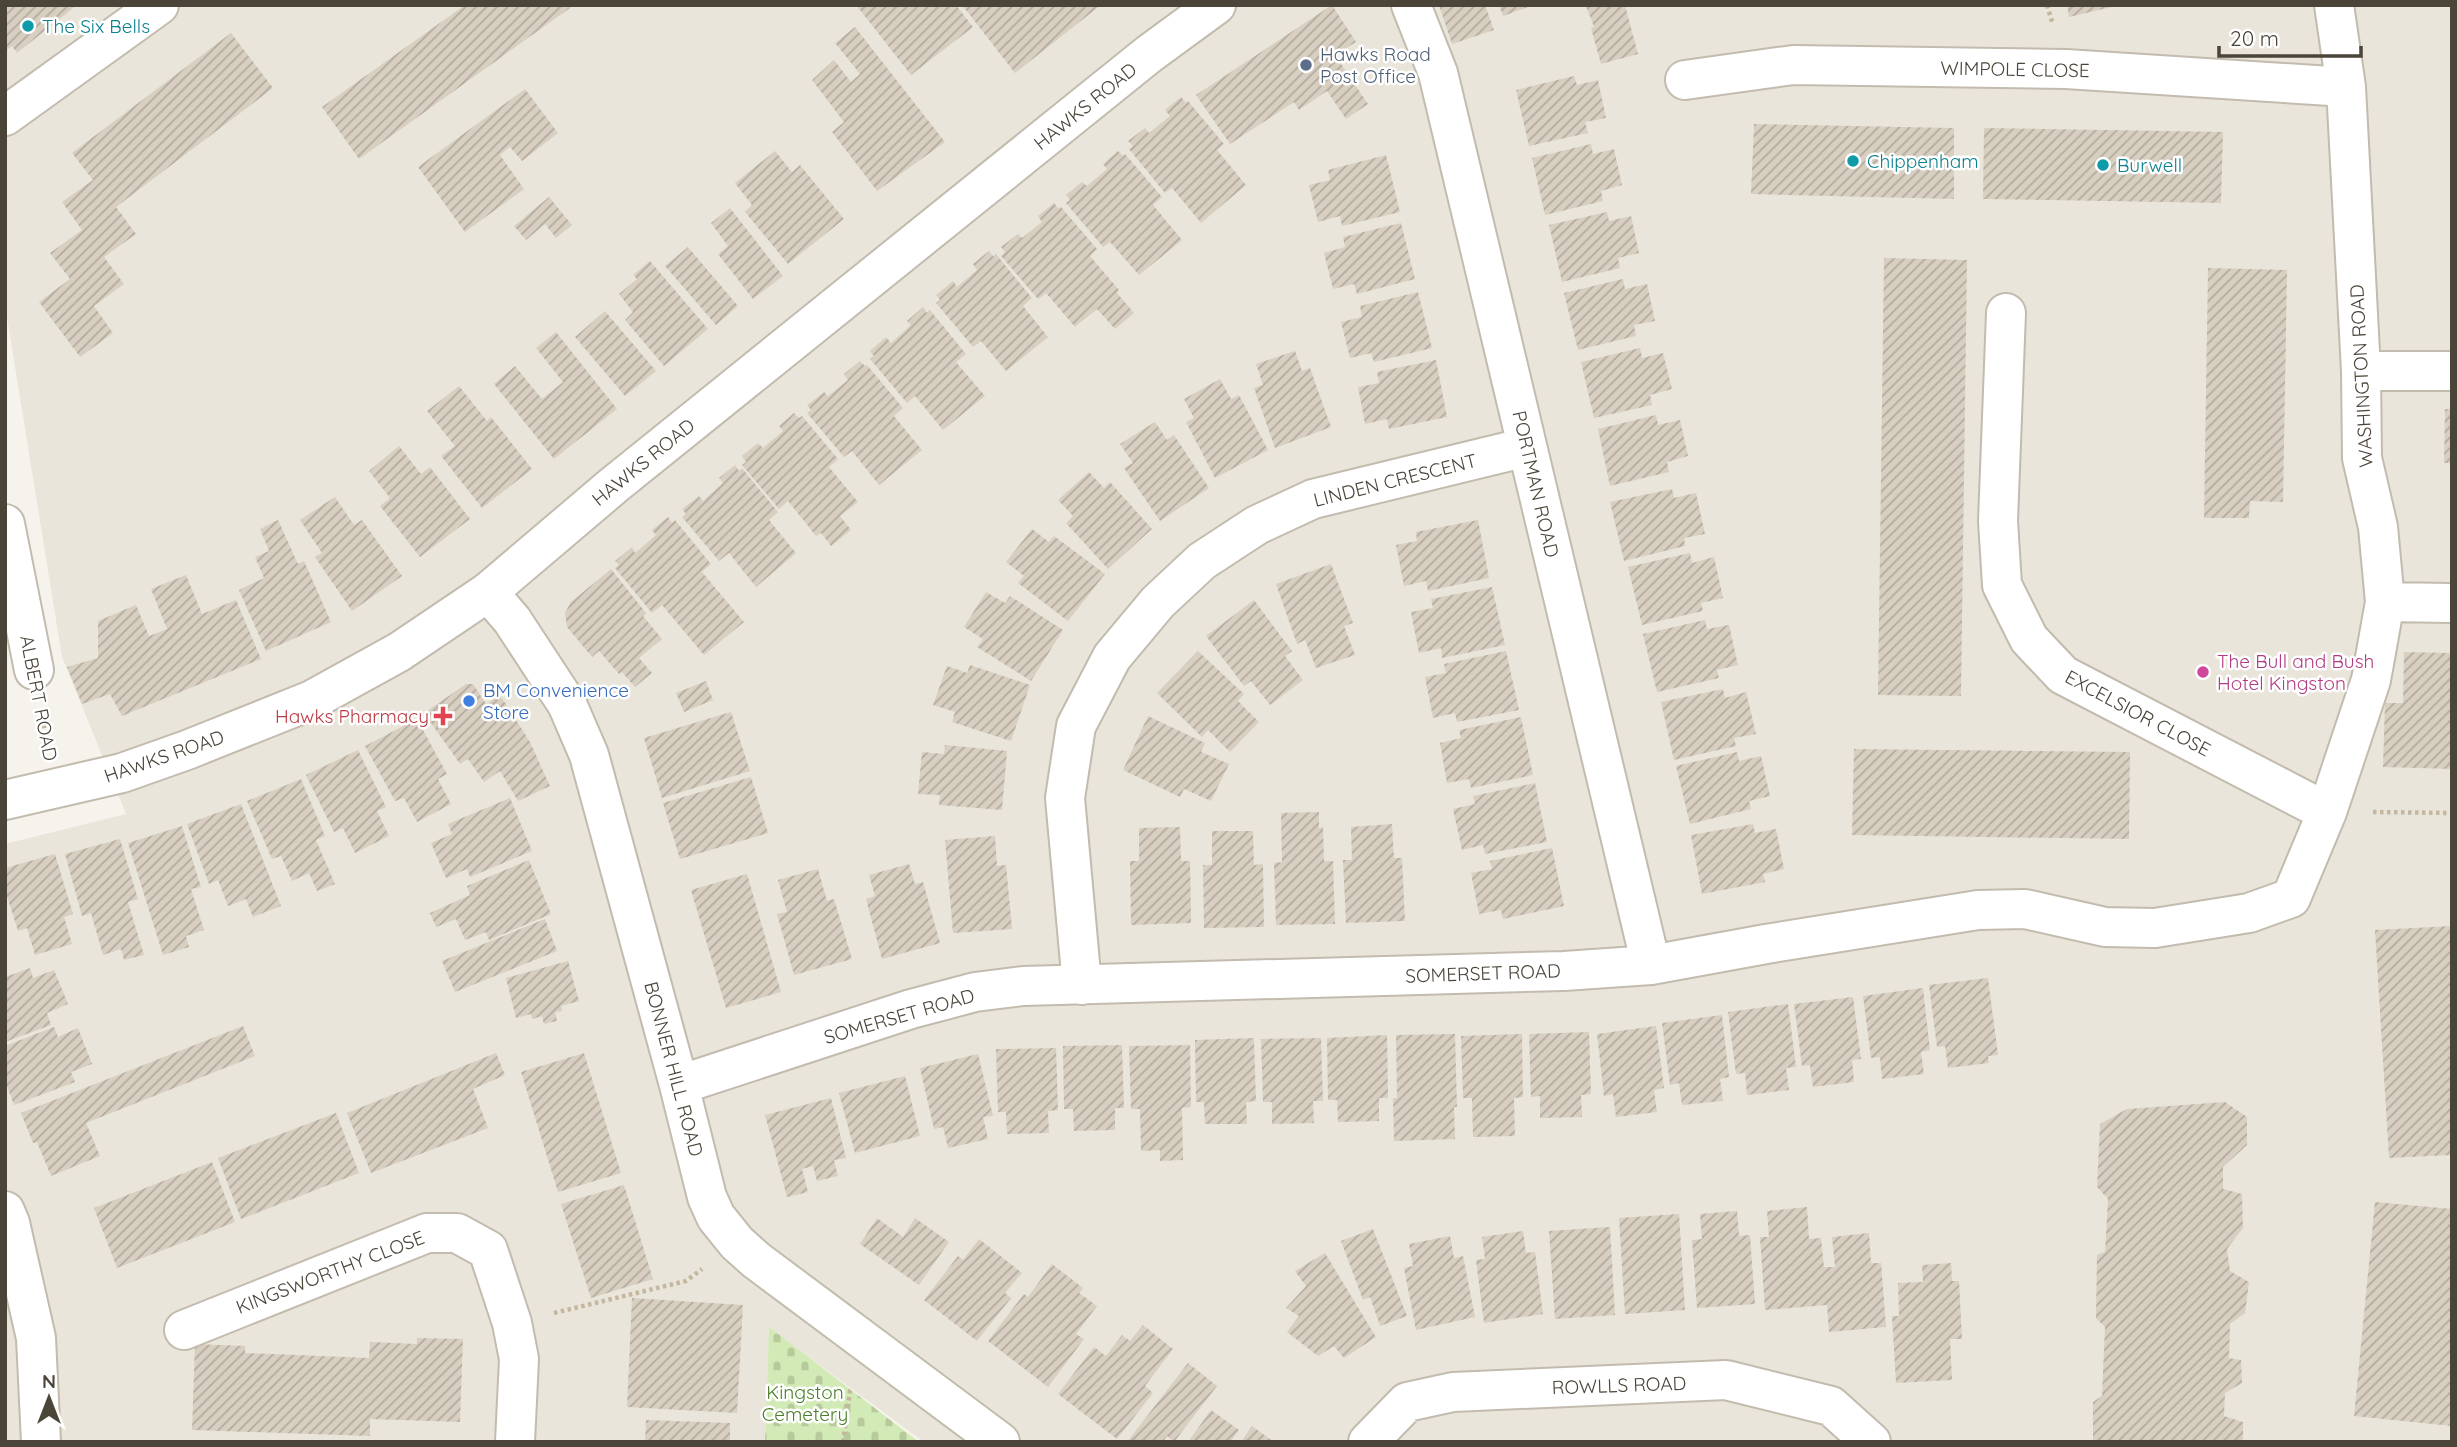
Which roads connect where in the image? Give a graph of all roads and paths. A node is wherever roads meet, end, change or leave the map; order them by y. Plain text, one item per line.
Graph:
1 (159, 5) edge
2 (1216, 5) edge
3 (1411, 5) edge
4 (2334, 5) edge
5 (1685, 80) dead end
6 (2346, 87) junction
7 (5, 116) edge
8 (2006, 313) dead end
9 (2361, 371) junction
10 (2452, 371) edge
11 (1527, 447) junction
12 (5, 524) edge
13 (488, 592) junction
14 (2385, 602) junction
15 (2452, 603) edge
16 (34, 670) joint
17 (57, 789) junction
18 (5, 800) edge
19 (2327, 812) junction
20 (2452, 813) edge
21 (2291, 898) joint
22 (1651, 965) junction
23 (1082, 985) junction
24 (679, 1085) junction
25 (5, 1211) edge
26 (737, 1243) junction
27 (512, 1324) junction
28 (184, 1330) dead end
29 (879, 1351) junction
30 (41, 1442) edge
31 (515, 1442) edge
32 (843, 1442) edge
33 (1000, 1442) edge
34 (1368, 1442) edge
35 (1871, 1442) edge

1 - 7 street
2 - 13 street, HAWKS ROAD
3 - 11 street, PORTMAN ROAD
4 - 6 street, WASHINGTON ROAD
5 - 6 street, WIMPOLE CLOSE
6 - 9 street, WASHINGTON ROAD
8 - 19 street, EXCELSIOR CLOSE
9 - 10 street
9 - 14 street, WASHINGTON ROAD
11 - 22 street, PORTMAN ROAD
11 - 23 street, LINDEN CRESCENT
12 - 16 street, ALBERT ROAD
13 - 17 street, HAWKS ROAD
13 - 24 street, BONNER HILL ROAD
14 - 15 street
14 - 19 street, WASHINGTON ROAD
16 - 17 path, ALBERT ROAD
17 - 18 street, HAWKS ROAD
19 - 20 path
19 - 21 street, WASHINGTON ROAD
21 - 22 street, SOMERSET ROAD
22 - 23 street, SOMERSET ROAD
23 - 24 street, SOMERSET ROAD
24 - 26 street, BONNER HILL ROAD
25 - 30 street
26 - 27 path
26 - 29 street, BONNER HILL ROAD
27 - 28 street, KINGSWORTHY CLOSE
27 - 31 street, KINGSWORTHY CLOSE
29 - 32 path
29 - 33 street, BONNER HILL ROAD
34 - 35 street, ROWLLS ROAD

